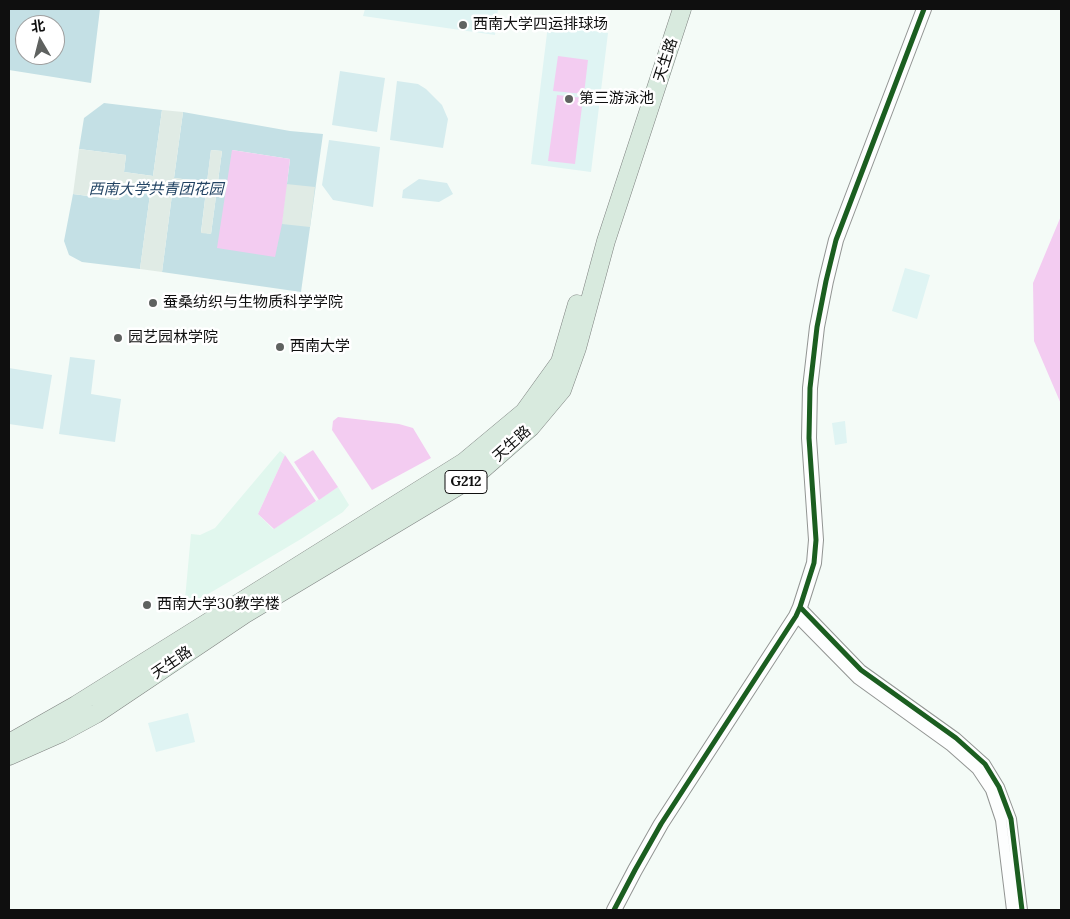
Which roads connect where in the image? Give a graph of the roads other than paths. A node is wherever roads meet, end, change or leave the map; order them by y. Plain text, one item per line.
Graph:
1 (672, 9) edge
2 (682, 9) edge
3 (924, 9) edge
4 (798, 612) junction
5 (9, 743) edge
6 (9, 756) edge
7 (614, 910) edge
8 (1012, 910) edge
9 (1022, 910) edge

1 - 5 highway, 天生路 / G212
2 - 6 highway, 天生路 / G212
3 - 4 street
4 - 7 street
4 - 8 street
4 - 9 street

